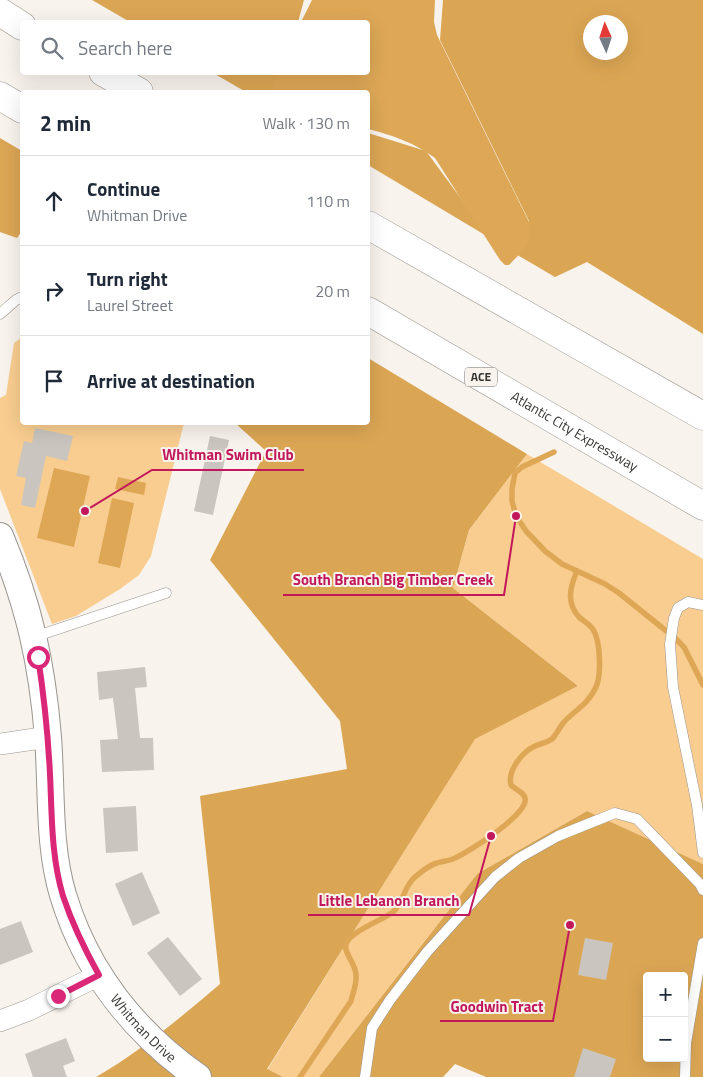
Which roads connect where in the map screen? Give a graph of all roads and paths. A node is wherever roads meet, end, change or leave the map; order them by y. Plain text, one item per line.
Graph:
1 (0, 12) edge
2 (20, 25) edge
3 (108, 75) edge
4 (135, 90) edge
5 (0, 96) edge
6 (20, 108) edge
7 (370, 226) edge
8 (20, 298) edge
9 (370, 312) edge
10 (0, 314) edge
11 (703, 416) edge
12 (703, 506) edge
13 (0, 536) edge
14 (166, 593) dead end
15 (703, 605) edge
16 (34, 637) junction
17 (48, 737) junction
18 (0, 744) edge
19 (703, 853) edge
20 (703, 890) edge
21 (703, 943) edge
22 (99, 975) junction
23 (0, 1021) edge
24 (198, 1077) edge
25 (366, 1077) edge
26 (685, 1077) edge

1 - 2 highway
3 - 4 highway
5 - 6 highway
7 - 11 highway
8 - 10 lane
9 - 12 highway, Atlantic City Expressway / ACE
13 - 16 street, Whitman Drive
14 - 16 lane
15 - 19 lane
16 - 17 street, Whitman Drive
17 - 18 street
17 - 22 street, Whitman Drive
20 - 25 lane
21 - 26 lane
22 - 23 street
22 - 24 street, Whitman Drive

